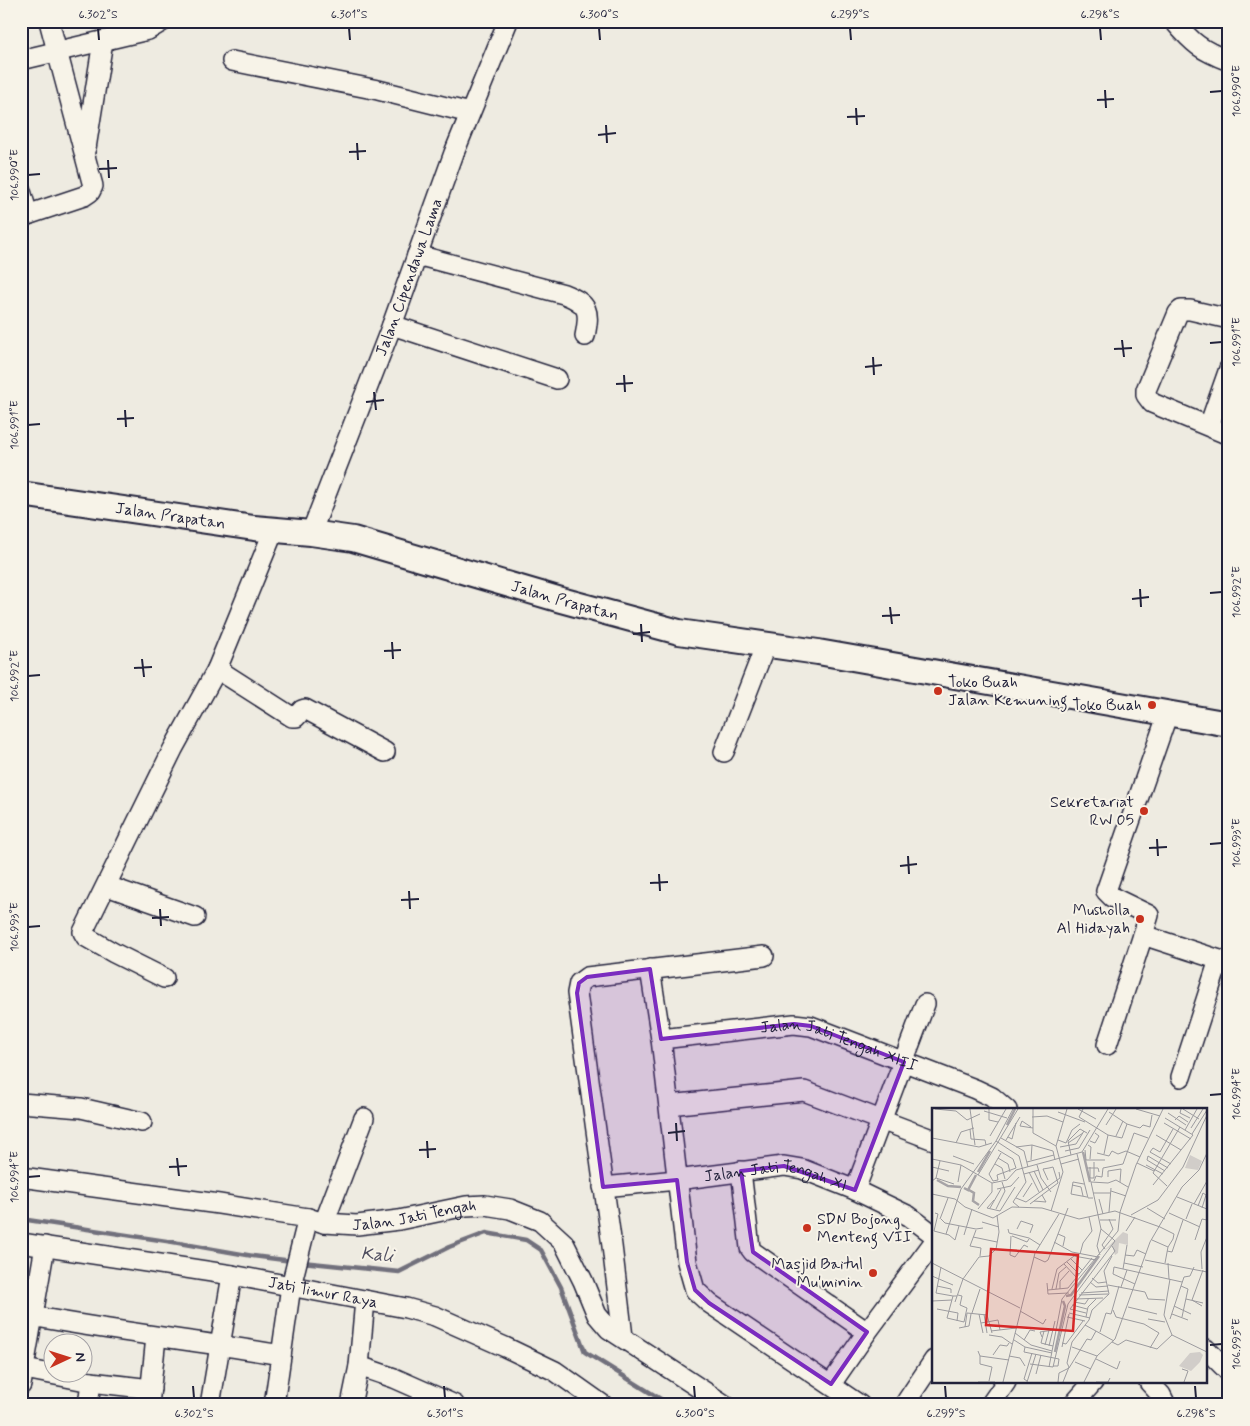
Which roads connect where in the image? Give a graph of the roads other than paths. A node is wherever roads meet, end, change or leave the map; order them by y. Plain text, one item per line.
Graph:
1 (49, 21) edge
2 (162, 21) edge
3 (508, 21) edge
4 (1174, 21) edge
5 (103, 41) junction
6 (57, 51) junction
7 (21, 60) edge
8 (232, 61) dead end
9 (1229, 61) edge
10 (470, 113) junction
11 (85, 154) junction
12 (21, 191) edge
13 (25, 216) edge
14 (417, 255) junction
15 (1229, 318) edge
16 (392, 326) junction
17 (585, 336) dead end
18 (1229, 369) edge
19 (557, 379) dead end
20 (1209, 426) junction
21 (1229, 435) edge
22 (21, 494) edge
23 (274, 530) junction
24 (311, 533) junction
25 (766, 644) junction
26 (217, 669) junction
27 (1168, 713) junction
28 (1229, 724) edge
29 (385, 752) dead end
30 (724, 752) dead end
31 (107, 886) junction
32 (195, 917) dead end
33 (1143, 935) junction
34 (764, 956) dead end
35 (1224, 962) edge
36 (650, 969) junction
37 (164, 978) dead end
38 (925, 1004) dead end
39 (661, 1040) junction
40 (1107, 1045) dead end
41 (904, 1062) junction
42 (1181, 1077) dead end
43 (21, 1103) edge
44 (670, 1105) junction
45 (1005, 1108) edge
46 (364, 1118) dead end
47 (881, 1119) junction
48 (142, 1122) dead end
49 (932, 1139) edge
50 (741, 1170) junction
51 (21, 1177) edge
52 (677, 1180) junction
53 (603, 1187) junction
54 (855, 1190) junction
55 (316, 1220) junction
56 (932, 1233) edge
57 (21, 1243) edge
58 (932, 1245) edge
59 (45, 1246) junction
60 (296, 1269) junction
61 (232, 1275) junction
62 (365, 1300) junction
63 (28, 1315) edge
64 (867, 1332) junction
65 (156, 1337) junction
66 (623, 1338) junction
67 (221, 1345) junction
68 (1208, 1351) edge
69 (281, 1355) junction
70 (932, 1363) edge
71 (359, 1366) junction
72 (1229, 1372) edge
73 (23, 1377) edge
74 (42, 1378) edge
75 (92, 1382) edge
76 (91, 1384) edge
77 (831, 1384) junction
78 (1005, 1384) edge
79 (1091, 1384) edge
80 (1151, 1384) edge
81 (150, 1397) edge
82 (416, 1397) edge
83 (1164, 1404) edge
84 (88, 1405) edge
85 (210, 1405) edge
86 (274, 1405) edge
87 (352, 1405) edge
88 (455, 1405) edge
89 (603, 1405) edge
90 (725, 1405) edge
91 (860, 1405) edge
92 (904, 1405) edge
93 (990, 1405) edge
94 (1073, 1405) edge

1 - 6 street
2 - 5 street
3 - 10 street, Jalan Cipendawa Lama
4 - 9 street
5 - 6 street
5 - 11 street
6 - 7 street
6 - 11 street
8 - 10 street
10 - 14 street, Jalan Cipendawa Lama
11 - 13 street
12 - 13 street
14 - 16 street, Jalan Cipendawa Lama
14 - 17 street
15 - 20 street
16 - 19 street
16 - 24 street, Jalan Cipendawa Lama
18 - 20 street
20 - 21 street
22 - 23 main road, Jalan Prapatan
23 - 24 main road, Jalan Prapatan
23 - 26 street
24 - 25 main road, Jalan Prapatan
25 - 27 main road, Jalan Prapatan
25 - 30 street
26 - 29 street
26 - 31 street
27 - 28 main road, Jalan Prapatan
27 - 33 street
31 - 32 street
31 - 37 street
33 - 35 street
33 - 40 street
34 - 36 street
35 - 42 street
36 - 39 street
36 - 53 street
38 - 41 street
39 - 41 street, Jalan Jati Tengah XIII
39 - 44 street
41 - 45 street, Jalan Jati Tengah XIII
41 - 47 street
43 - 48 street
44 - 47 street
44 - 52 street
46 - 55 street
47 - 49 street
47 - 54 street
50 - 52 street, Jalan Jati Tengah XI
50 - 54 street, Jalan Jati Tengah XI
50 - 64 street
51 - 55 street, Jalan Jati Tengah
52 - 53 street, Jalan Jati Tengah XI
52 - 77 street
53 - 66 street
54 - 56 street, Jalan Jati Tengah XI
55 - 60 street
55 - 66 street, Jalan Jati Tengah
57 - 59 street, Jati Timur Raya
58 - 64 street
59 - 61 street, Jati Timur Raya
59 - 63 street
60 - 61 street, Jati Timur Raya
60 - 62 street, Jati Timur Raya
60 - 69 street
61 - 67 street
62 - 71 street
62 - 89 street, Jati Timur Raya
63 - 65 street
63 - 73 street
64 - 77 street
65 - 67 street
65 - 81 street
66 - 90 street, Jalan Jati Tengah
67 - 69 street
67 - 85 street
68 - 72 street
69 - 86 street
70 - 92 street
71 - 82 street
71 - 87 street
73 - 74 street
75 - 81 street
76 - 84 street
77 - 91 street
78 - 93 street
79 - 94 street
80 - 83 street
82 - 88 street

